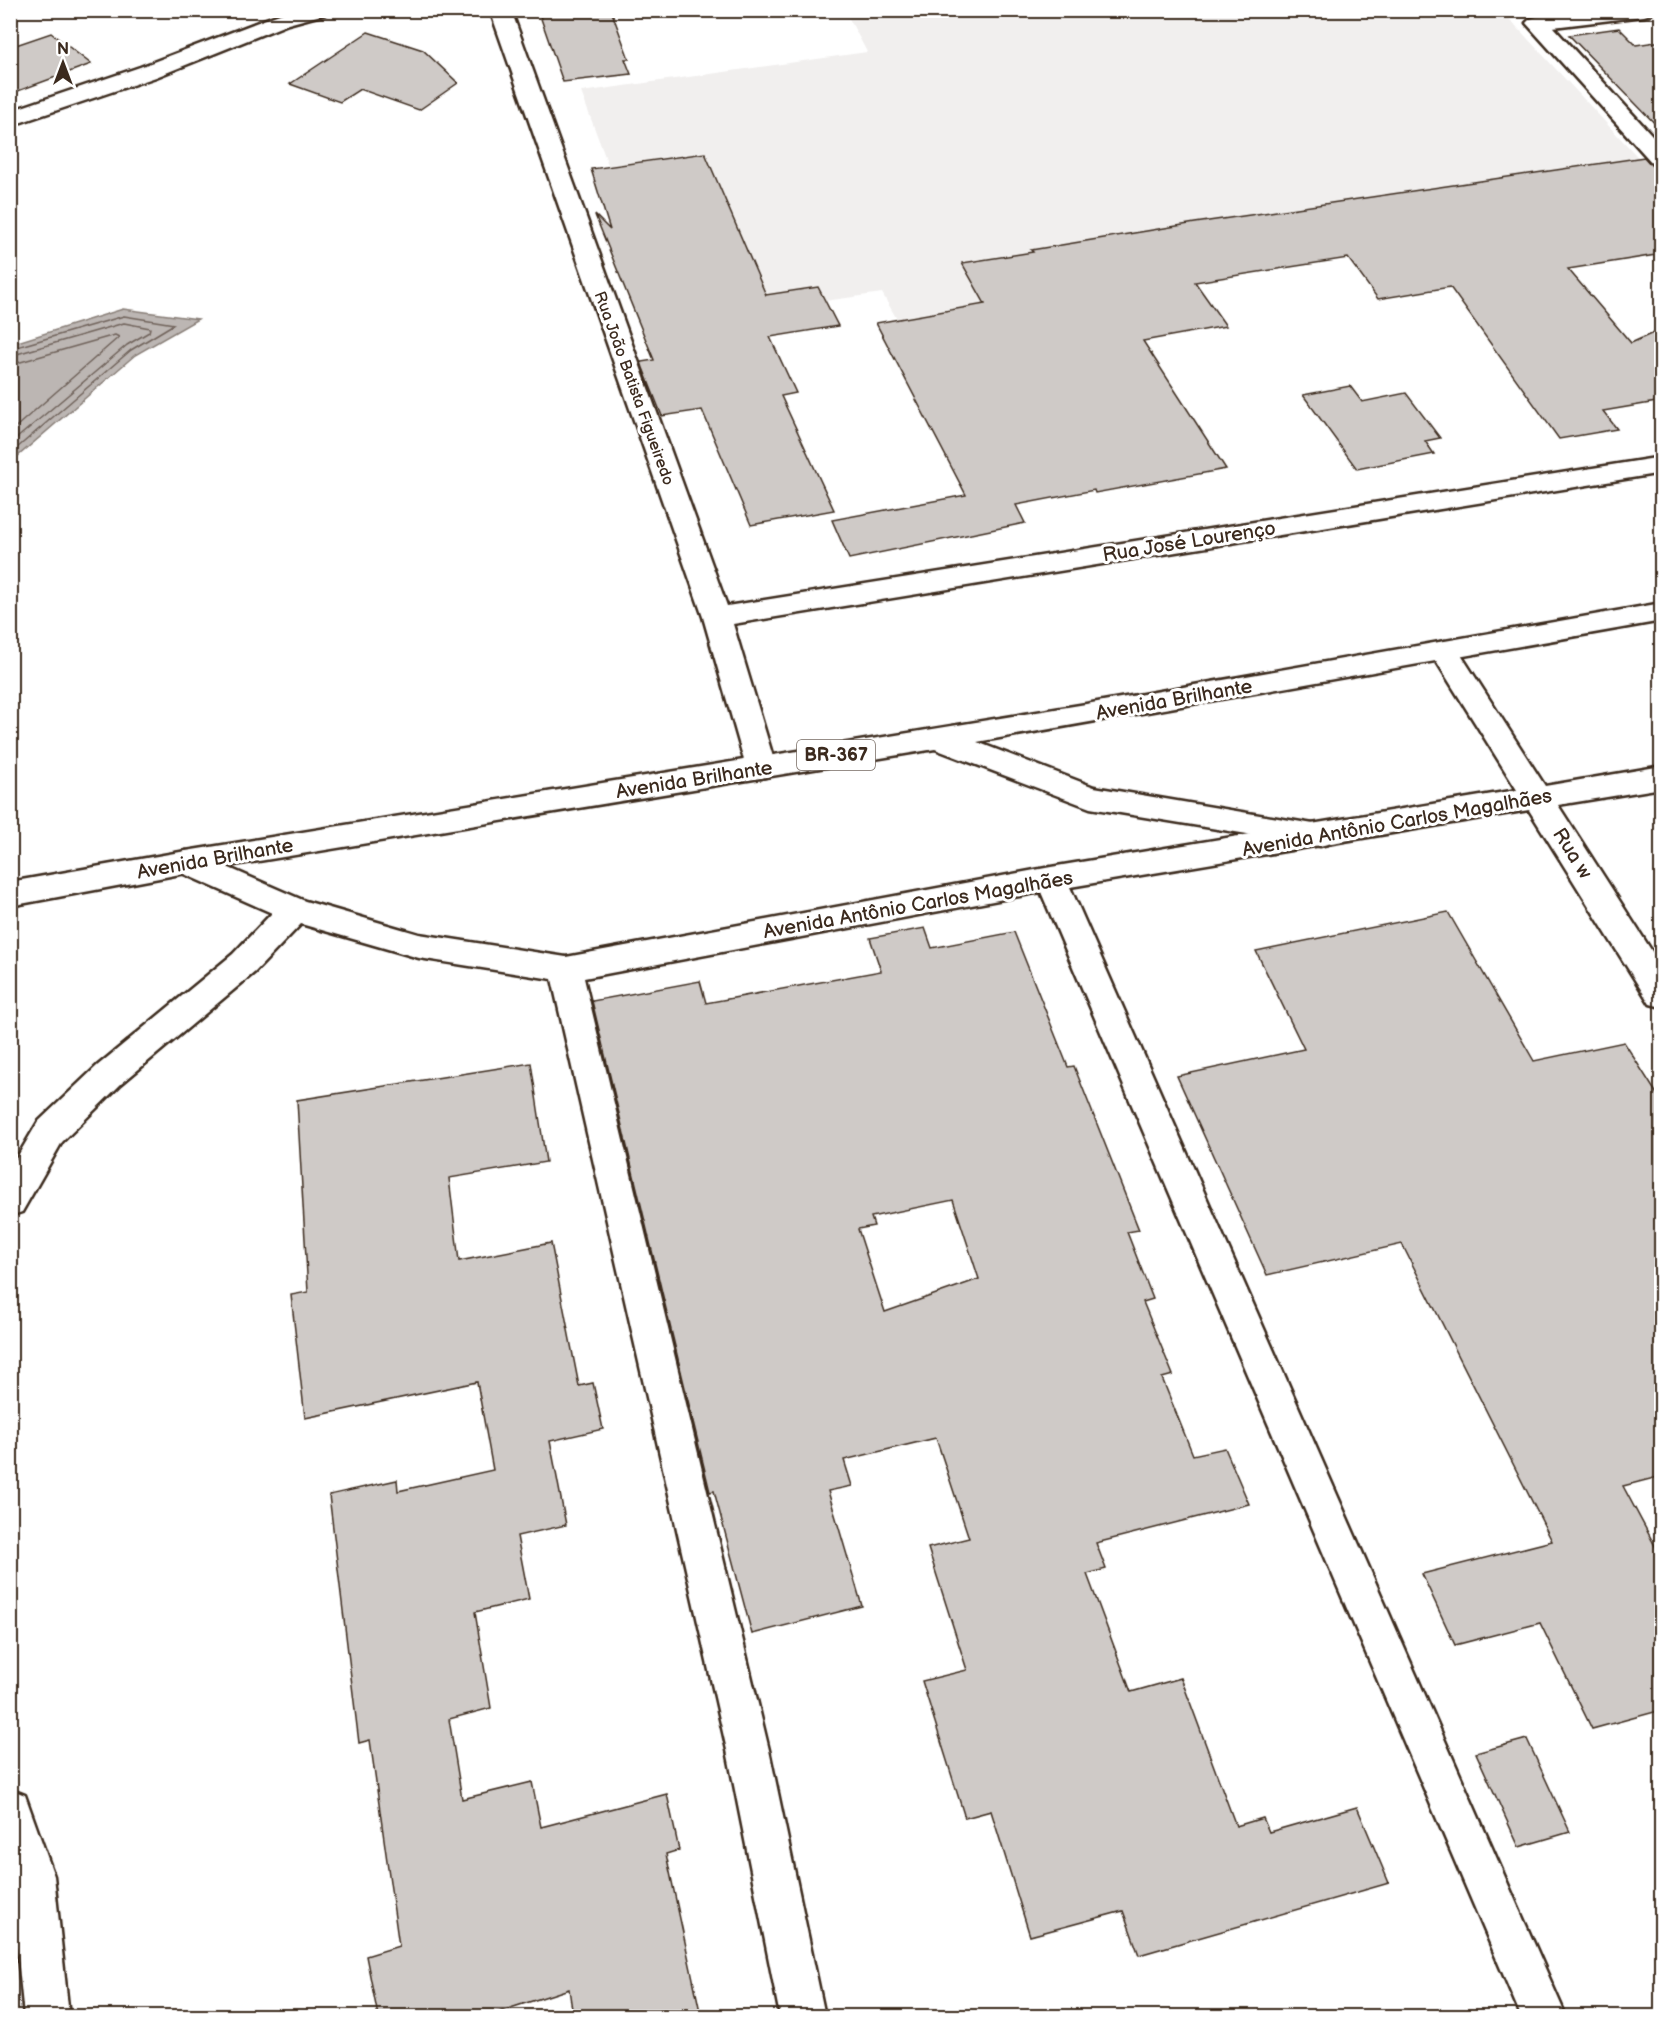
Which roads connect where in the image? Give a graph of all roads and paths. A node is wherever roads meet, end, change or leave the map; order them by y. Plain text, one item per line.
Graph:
1 (318, 10) edge
2 (500, 10) edge
3 (1644, 10) edge
4 (280, 15) edge
5 (10, 119) edge
6 (1662, 160) edge
7 (1662, 465) edge
8 (1662, 612) edge
9 (717, 617) junction
10 (1444, 651) junction
11 (936, 739) junction
12 (761, 767) junction
13 (1662, 777) edge
14 (1539, 798) junction
15 (1320, 835) junction
16 (186, 862) junction
17 (1051, 879) junction
18 (10, 894) edge
19 (295, 910) junction
20 (566, 969) junction
21 (1662, 995) edge
22 (10, 1202) edge
23 (10, 1810) edge
24 (46, 2001) edge
25 (803, 2016) edge
26 (1544, 2016) edge

1 - 4 street
2 - 9 street, Rua João Batista Figueiredo
3 - 6 street
4 - 5 street
7 - 9 street, Rua José Lourenço
8 - 10 street, Avenida Brilhante / BR-367
9 - 12 street, Rua João Batista Figueiredo
10 - 11 street, Avenida Brilhante / BR-367
10 - 14 street, Rua w
11 - 12 street, Avenida Brilhante / BR-367
11 - 15 street
12 - 16 street, Avenida Brilhante / BR-367
13 - 14 street, Avenida Antônio Carlos Magalhães
14 - 15 street, Avenida Antônio Carlos Magalhães
14 - 21 street, Rua w
15 - 17 street, Avenida Antônio Carlos Magalhães
16 - 18 street, Avenida Brilhante / BR-367
16 - 19 street, Avenida Antônio Carlos Magalhães
17 - 20 street, Avenida Antônio Carlos Magalhães
17 - 26 street
19 - 20 street, Avenida Antônio Carlos Magalhães
19 - 22 street
20 - 25 street
23 - 24 street

